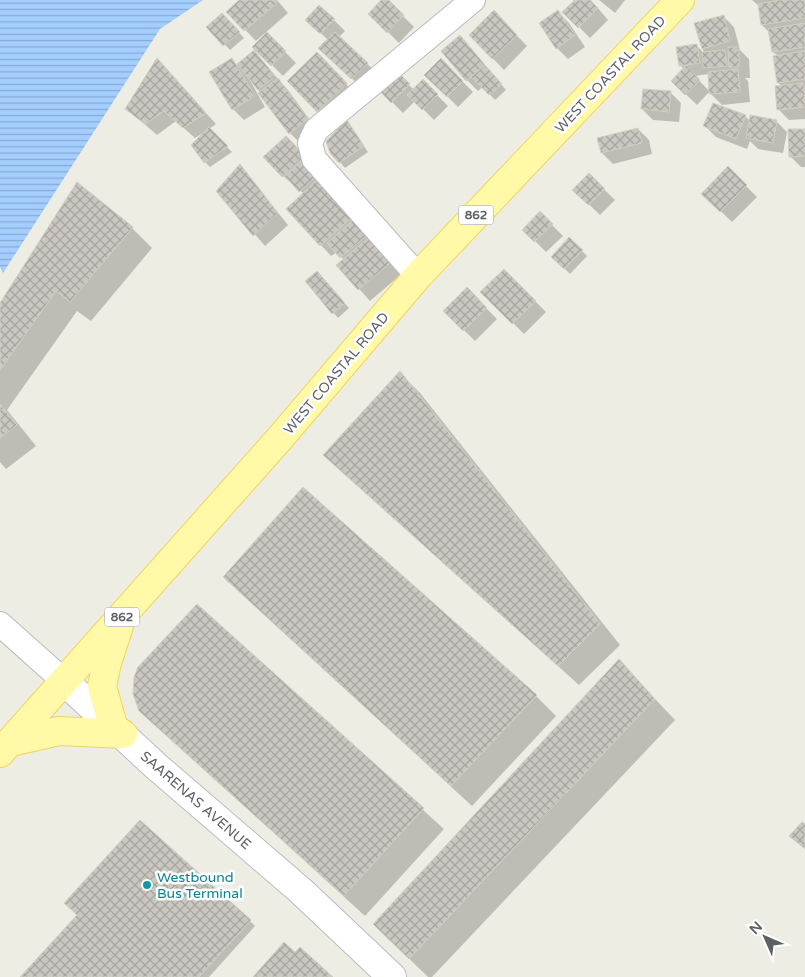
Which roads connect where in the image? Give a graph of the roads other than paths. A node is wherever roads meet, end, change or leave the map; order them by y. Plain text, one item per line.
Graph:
1 (473, 0) edge
2 (680, 0) edge
3 (418, 276) junction
4 (122, 617) junction
5 (0, 624) edge
6 (66, 682) junction
7 (118, 730) junction
8 (5, 747) edge
9 (392, 977) edge

1 - 3 street
2 - 3 main road, WEST COASTAL ROAD / 862
3 - 4 main road, WEST COASTAL ROAD / 862
4 - 6 main road, WEST COASTAL ROAD / 862
4 - 7 main road
5 - 6 street, SAARENAS AVENUE
6 - 7 main road, SAARENAS AVENUE
6 - 8 main road, WEST COASTAL ROAD / 862
7 - 8 main road
7 - 9 main road, SAARENAS AVENUE

